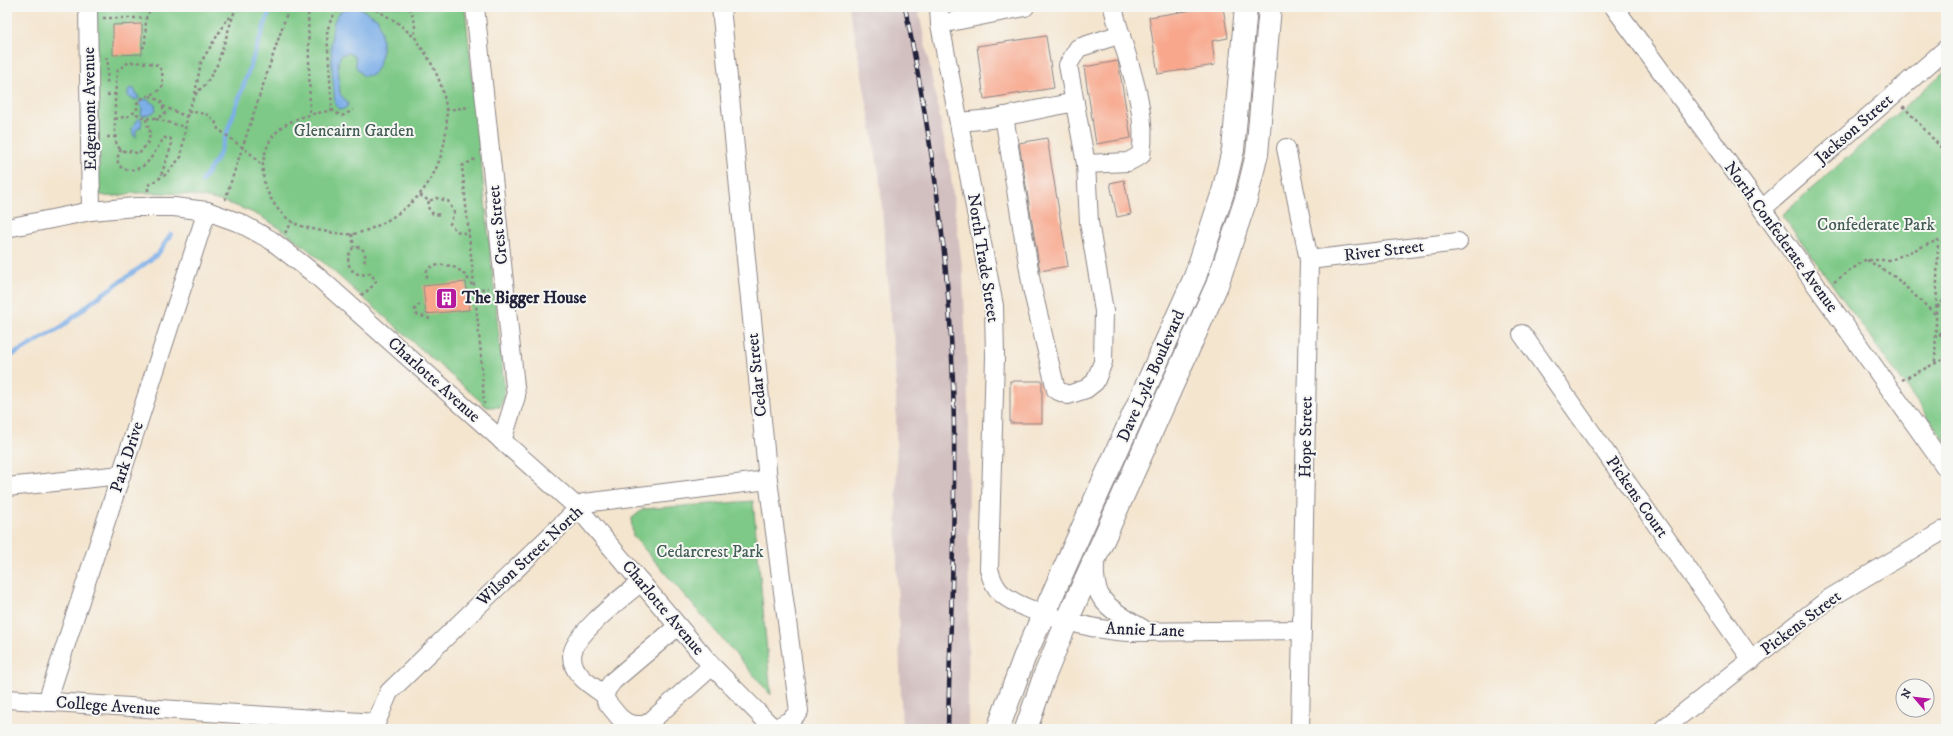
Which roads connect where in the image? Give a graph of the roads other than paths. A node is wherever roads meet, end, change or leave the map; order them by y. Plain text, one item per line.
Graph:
1 (475, 7) edge
2 (721, 7) edge
3 (1113, 7) edge
4 (1246, 7) edge
5 (1270, 7) edge
6 (1614, 7) edge
7 (1019, 8) edge
8 (88, 12) edge
9 (939, 15) edge
10 (1121, 34) junction
11 (1946, 49) edge
12 (1075, 102) junction
13 (1004, 116) junction
14 (959, 122) junction
15 (1286, 148) dead end
16 (1086, 164) junction
17 (1762, 209) junction
18 (91, 211) junction
19 (214, 214) junction
20 (7, 228) edge
21 (1458, 242) dead end
22 (1309, 260) junction
23 (1522, 334) dead end
24 (502, 441) junction
25 (1946, 468) edge
26 (121, 475) junction
27 (768, 480) junction
28 (7, 487) edge
29 (578, 508) junction
30 (1946, 529) edge
31 (990, 543) joint
32 (1095, 559) junction
33 (641, 582) junction
34 (1044, 614) junction
35 (1067, 621) junction
36 (678, 626) junction
37 (1302, 630) junction
38 (1147, 632) junction
39 (1752, 660) junction
40 (712, 666) junction
41 (605, 695) junction
42 (7, 699) edge
43 (48, 702) junction
44 (376, 726) edge
45 (774, 729) edge
46 (998, 729) edge
47 (1026, 729) edge
48 (1300, 729) edge
49 (1663, 729) edge

1 - 24 street, Crest Street
2 - 27 street, Cedar Street
3 - 10 street
4 - 34 main road, Dave Lyle Boulevard
5 - 32 main road, Dave Lyle Boulevard
6 - 17 street, North Confederate Avenue
7 - 9 street
8 - 18 street, Edgemont Avenue
9 - 14 street, North Trade Street
10 - 12 street
10 - 16 street
11 - 17 street, Jackson Street
12 - 13 street
12 - 16 street
13 - 14 street
13 - 16 street
14 - 31 street, North Trade Street
15 - 22 street, Hope Street
17 - 25 street, North Confederate Avenue
18 - 19 street, Charlotte Avenue
18 - 20 street, Charlotte Avenue
19 - 24 street, Charlotte Avenue
19 - 26 street, Park Drive
21 - 22 street, River Street
22 - 37 street, Hope Street
23 - 39 street, Pickens Court
24 - 29 street, Charlotte Avenue
26 - 28 street
26 - 43 street, Park Drive
27 - 29 street, Wilson Street North
27 - 45 street, Cedar Street
29 - 33 street, Charlotte Avenue
29 - 44 street, Wilson Street North
30 - 39 street, Pickens Street
31 - 34 street, Annie Lane
32 - 35 main road, Dave Lyle Boulevard
32 - 38 street
33 - 36 street, Charlotte Avenue
33 - 41 street
34 - 35 street, Annie Lane
34 - 46 main road, Dave Lyle Boulevard
35 - 38 street, Annie Lane
35 - 47 main road, Dave Lyle Boulevard
36 - 40 street, Charlotte Avenue
36 - 41 street
37 - 38 street, Annie Lane
37 - 48 street, Hope Street
39 - 49 street, Pickens Street
40 - 41 street
40 - 45 street, Charlotte Avenue
42 - 43 street, College Avenue
43 - 44 street, College Avenue

